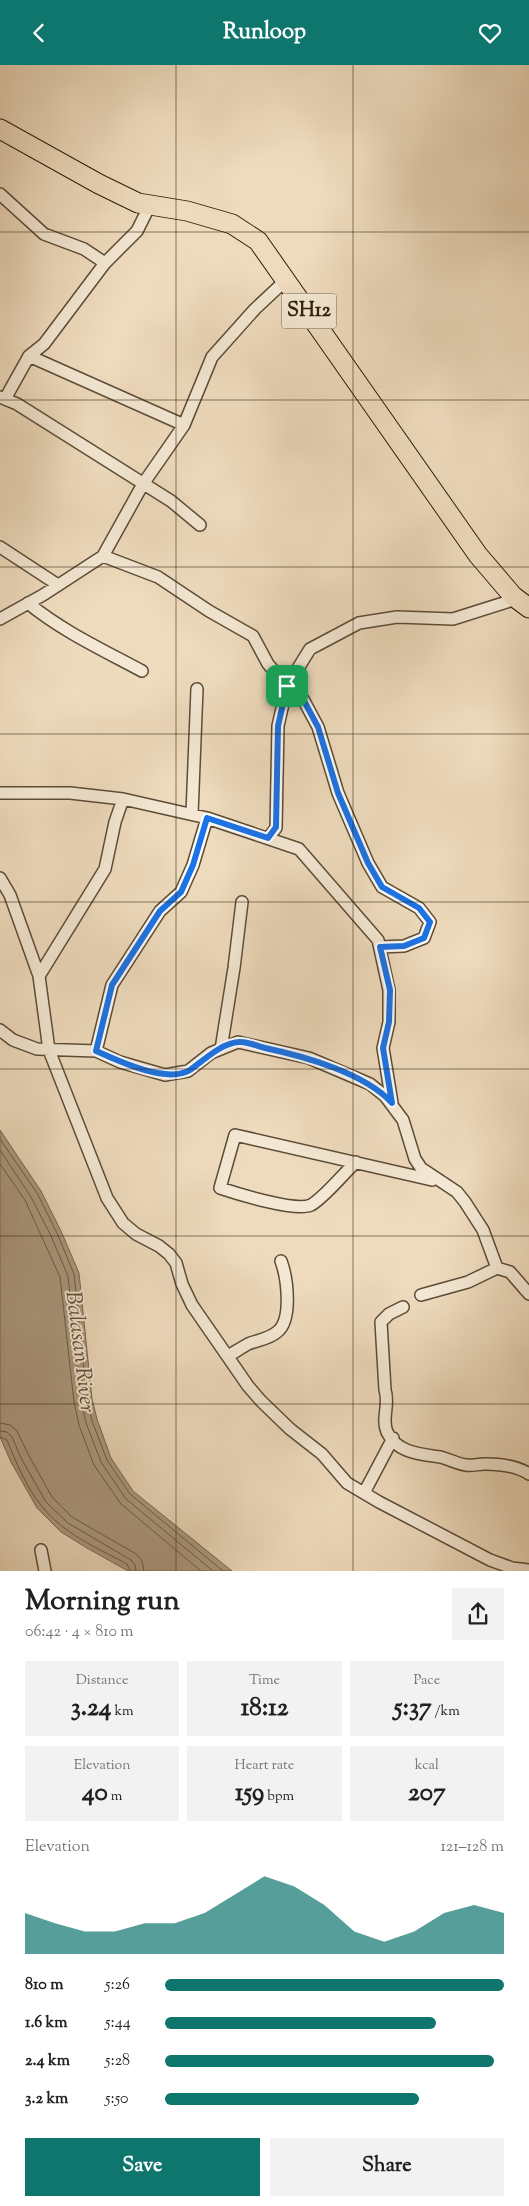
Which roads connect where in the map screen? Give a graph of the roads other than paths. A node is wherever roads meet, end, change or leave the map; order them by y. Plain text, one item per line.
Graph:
1 (0, 129) edge
2 (0, 194) edge
3 (150, 205) junction
4 (105, 263) junction
5 (286, 280) junction
6 (29, 356) junction
7 (2, 398) edge
8 (184, 425) junction
9 (143, 484) junction
10 (200, 525) dead end
11 (0, 547) edge
12 (103, 556) junction
13 (58, 585) junction
14 (28, 603) junction
15 (523, 604) edge
16 (0, 619) edge
17 (142, 671) dead end
18 (287, 686) junction
19 (197, 689) dead end
20 (0, 793) edge
21 (123, 799) junction
22 (192, 814) junction
23 (207, 818) junction
24 (268, 838) junction
25 (0, 878) edge
26 (242, 902) dead end
27 (380, 947) junction
28 (39, 976) junction
29 (0, 1030) edge
30 (50, 1049) junction
31 (221, 1049) junction
32 (96, 1051) junction
33 (392, 1103) junction
34 (356, 1162) junction
35 (437, 1181) junction
36 (281, 1261) dead end
37 (497, 1269) junction
38 (529, 1294) edge
39 (421, 1295) dead end
40 (403, 1307) dead end
41 (228, 1356) junction
42 (392, 1439) junction
43 (529, 1474) edge
44 (364, 1493) junction
45 (42, 1550) dead end
46 (529, 1570) edge
47 (45, 1571) edge

1 - 3 main road, SH12
2 - 4 street
3 - 4 street
3 - 5 main road, SH12
4 - 6 street
5 - 8 street
5 - 15 main road, SH12
6 - 7 street
6 - 8 street
7 - 9 street
8 - 9 street
9 - 10 street
9 - 12 street
11 - 13 street
12 - 13 street
12 - 18 street
13 - 14 street
14 - 16 street
14 - 17 street
15 - 18 street
18 - 24 street
18 - 27 street
19 - 22 street
20 - 21 street
21 - 22 street
21 - 28 street
22 - 23 street
23 - 24 street
23 - 32 street
24 - 27 street
25 - 28 street
26 - 31 street
27 - 33 street
28 - 30 street
29 - 30 street
30 - 32 street
30 - 41 street
31 - 32 street
31 - 33 street
33 - 35 street
34 - 34 street
34 - 35 street
35 - 37 street
36 - 41 street
37 - 38 street
37 - 39 street
40 - 42 street
41 - 44 street
42 - 43 street
42 - 44 street
44 - 46 street
45 - 47 street

